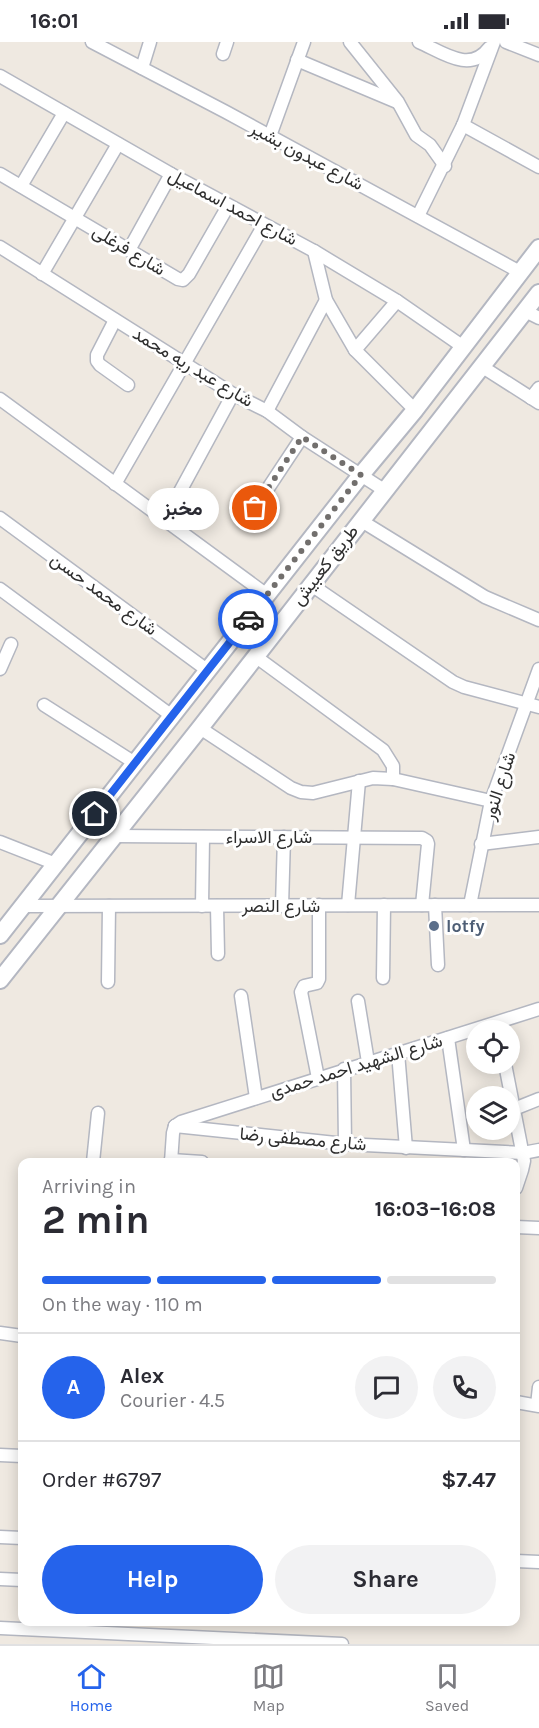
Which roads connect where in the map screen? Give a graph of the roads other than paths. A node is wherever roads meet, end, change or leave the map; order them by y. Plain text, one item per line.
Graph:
1 (92, 42) edge
2 (150, 42) edge
3 (304, 42) edge
4 (350, 42) edge
5 (419, 42) edge
6 (506, 42) edge
7 (495, 43) edge
8 (539, 55) edge
9 (297, 60) junction
10 (141, 68) junction
11 (0, 76) edge
12 (398, 102) junction
13 (64, 113) junction
14 (463, 125) junction
15 (270, 136) junction
16 (118, 144) junction
17 (445, 166) junction
18 (539, 167) edge
19 (0, 174) edge
20 (171, 174) junction
21 (21, 186) junction
22 (228, 206) junction
23 (418, 216) junction
24 (75, 217) junction
25 (264, 225) junction
26 (0, 247) edge
27 (539, 248) edge
28 (129, 250) junction
29 (314, 251) junction
30 (520, 272) junction
31 (42, 274) junction
32 (539, 293) edge
33 (326, 300) junction
34 (397, 301) junction
35 (532, 315) edge
36 (115, 320) junction
37 (462, 346) junction
38 (355, 350) junction
39 (184, 363) junction
40 (481, 366) junction
41 (128, 385) dead end
42 (233, 394) junction
43 (536, 396) edge
44 (0, 399) edge
45 (415, 410) junction
46 (267, 411) junction
47 (302, 437) junction
48 (361, 475) junction
49 (114, 484) junction
50 (384, 490) junction
51 (255, 508) dead end
52 (0, 518) edge
53 (360, 520) junction
54 (164, 521) junction
55 (310, 584) junction
56 (0, 589) edge
57 (267, 595) junction
58 (539, 620) edge
59 (11, 644) dead end
60 (255, 656) junction
61 (0, 669) edge
62 (539, 669) edge
63 (207, 670) junction
64 (44, 705) dead end
65 (533, 705) edge
66 (172, 716) junction
67 (200, 728) junction
68 (135, 763) junction
69 (393, 779) junction
70 (359, 781) junction
71 (491, 801) junction
72 (115, 836) junction
73 (203, 837) junction
74 (284, 837) junction
75 (539, 837) edge
76 (354, 838) junction
77 (0, 842) edge
78 (481, 844) junction
79 (56, 864) junction
80 (319, 905) junction
81 (348, 905) junction
82 (384, 905) junction
83 (429, 905) junction
84 (470, 905) junction
85 (539, 905) edge
86 (23, 906) junction
87 (58, 906) junction
88 (109, 906) junction
89 (202, 906) junction
90 (217, 906) junction
91 (282, 906) junction
92 (0, 935) edge
93 (218, 954) dead end
94 (438, 965) dead end
95 (383, 978) dead end
96 (0, 980) edge
97 (108, 982) dead end
98 (241, 996) dead end
99 (358, 1001) dead end
100 (539, 1010) edge
101 (514, 1020) edge
102 (466, 1034) edge
103 (448, 1038) junction
104 (398, 1053) junction
105 (368, 1062) junction
106 (344, 1070) junction
107 (318, 1078) junction
108 (256, 1098) junction
109 (539, 1099) edge
110 (520, 1107) edge
111 (98, 1113) dead end
112 (176, 1126) junction
113 (520, 1140) edge
114 (345, 1144) junction
115 (406, 1148) junction
116 (464, 1150) junction
117 (539, 1150) edge
118 (522, 1153) junction
119 (93, 1158) edge
120 (171, 1158) edge
121 (520, 1176) edge
122 (520, 1227) edge
123 (539, 1228) edge
124 (0, 1333) edge
125 (18, 1335) edge
126 (539, 1387) edge
127 (520, 1403) edge
128 (538, 1405) edge
129 (0, 1455) edge
130 (18, 1456) edge
131 (0, 1537) edge
132 (18, 1538) edge
133 (520, 1561) edge
134 (539, 1563) edge
135 (0, 1579) edge
136 (18, 1580) edge
137 (0, 1628) edge
138 (335, 1644) edge
139 (342, 1644) edge

1 - 10 street, شارع عبدون بشير
2 - 10 street
3 - 9 street
4 - 12 street
5 - 7 street
6 - 8 street
7 - 14 street
9 - 12 street
9 - 15 street
10 - 15 street, شارع عبدون بشير
11 - 13 street, شارع احمد اسماعيل
12 - 17 street
13 - 16 street, شارع احمد اسماعيل
13 - 21 street
14 - 17 street
14 - 18 street
15 - 23 street, شارع عبدون بشير
16 - 20 street, شارع احمد اسماعيل
16 - 24 street
17 - 23 street
19 - 21 street, شارع فرغلى
20 - 22 street, شارع احمد اسماعيل
20 - 28 street
21 - 24 street, شارع فرغلى
22 - 25 street, شارع احمد اسماعيل
22 - 28 street, شارع فرغلى
23 - 30 street, شارع عبدون بشير
24 - 28 street, شارع فرغلى
24 - 31 street
25 - 29 street, شارع احمد اسماعيل
25 - 39 street
26 - 31 street, شارع عبد ريه محمد
27 - 30 street, طريق كعبيش
29 - 33 street
29 - 34 street, شارع احمد اسماعيل
30 - 37 street, طريق كعبيش
31 - 36 street, شارع عبد ريه محمد
32 - 35 street, طريق كعبيش
33 - 38 street
33 - 46 street
34 - 37 street, شارع احمد اسماعيل
34 - 38 street
35 - 40 street, طريق كعبيش
36 - 39 street, شارع عبد ريه محمد
36 - 41 street
37 - 45 street, طريق كعبيش
38 - 45 street
39 - 42 street, شارع عبد ريه محمد
39 - 49 street
40 - 43 street
40 - 50 street, طريق كعبيش
42 - 46 street, شارع عبد ريه محمد
42 - 54 street
44 - 49 street
45 - 48 street, طريق كعبيش
46 - 47 street, شارع عبد ريه محمد
47 - 48 street, شارع عبد ريه محمد
47 - 51 street
48 - 50 street, شارع عبد ريه محمد
48 - 57 street, طريق كعبيش
49 - 54 street
50 - 53 street, طريق كعبيش
52 - 63 street, شارع محمد حسن
53 - 55 street, طريق كعبيش
53 - 58 street
54 - 57 street
55 - 60 street, طريق كعبيش
55 - 65 street
56 - 66 street
57 - 63 street, طريق كعبيش
59 - 61 street
60 - 67 street, طريق كعبيش
60 - 69 street
62 - 65 street, شارع النور
63 - 66 street, طريق كعبيش
64 - 68 street
65 - 71 street, شارع النور
66 - 68 street, طريق كعبيش
67 - 70 street
67 - 72 street, طريق كعبيش
68 - 79 street, طريق كعبيش
69 - 70 street
69 - 71 street
70 - 76 street
71 - 78 street, شارع النور
72 - 73 street, شارع الاسراء
72 - 87 street, طريق كعبيش
73 - 74 street, شارع الاسراء
73 - 89 street
74 - 76 street, شارع الاسراء
74 - 91 street
75 - 78 street
76 - 81 street
76 - 83 street, شارع الاسراء
77 - 79 street
78 - 84 street, شارع النور
79 - 86 street, طريق كعبيش
80 - 81 street, شارع النصر
80 - 91 street, شارع النصر
80 - 107 street
81 - 82 street, شارع النصر
82 - 83 street, شارع النصر
82 - 95 street
83 - 84 street, شارع النصر
83 - 94 street
84 - 85 street, شارع النصر
86 - 87 street, شارع النصر
86 - 92 street, طريق كعبيش
87 - 88 street, شارع النصر
87 - 96 street, طريق كعبيش
88 - 89 street, شارع النصر
88 - 97 street
89 - 90 street, شارع النصر
90 - 91 street, شارع النصر
90 - 93 street
98 - 108 street
99 - 105 street
100 - 101 street, شارع الشهيد احمد حمدى
102 - 103 street, شارع الشهيد احمد حمدى
103 - 104 street, شارع الشهيد احمد حمدى
103 - 116 street
104 - 105 street, شارع الشهيد احمد حمدى
104 - 115 street
105 - 106 street, شارع الشهيد احمد حمدى
106 - 107 street, شارع الشهيد احمد حمدى
106 - 114 street
107 - 108 street, شارع الشهيد احمد حمدى
108 - 112 street, شارع الشهيد احمد حمدى
109 - 110 street
111 - 119 street
112 - 114 street, شارع مصطفى رضا
112 - 120 street
113 - 118 street
114 - 115 street, شارع مصطفى رضا
115 - 116 street, شارع مصطفى رضا
116 - 118 street, شارع مصطفى رضا
117 - 118 street, شارع مصطفى رضا
118 - 121 street
122 - 123 street
124 - 125 street
126 - 128 street
127 - 128 street
129 - 130 street
131 - 132 street
133 - 134 street
135 - 136 street
137 - 138 street
138 - 139 street

